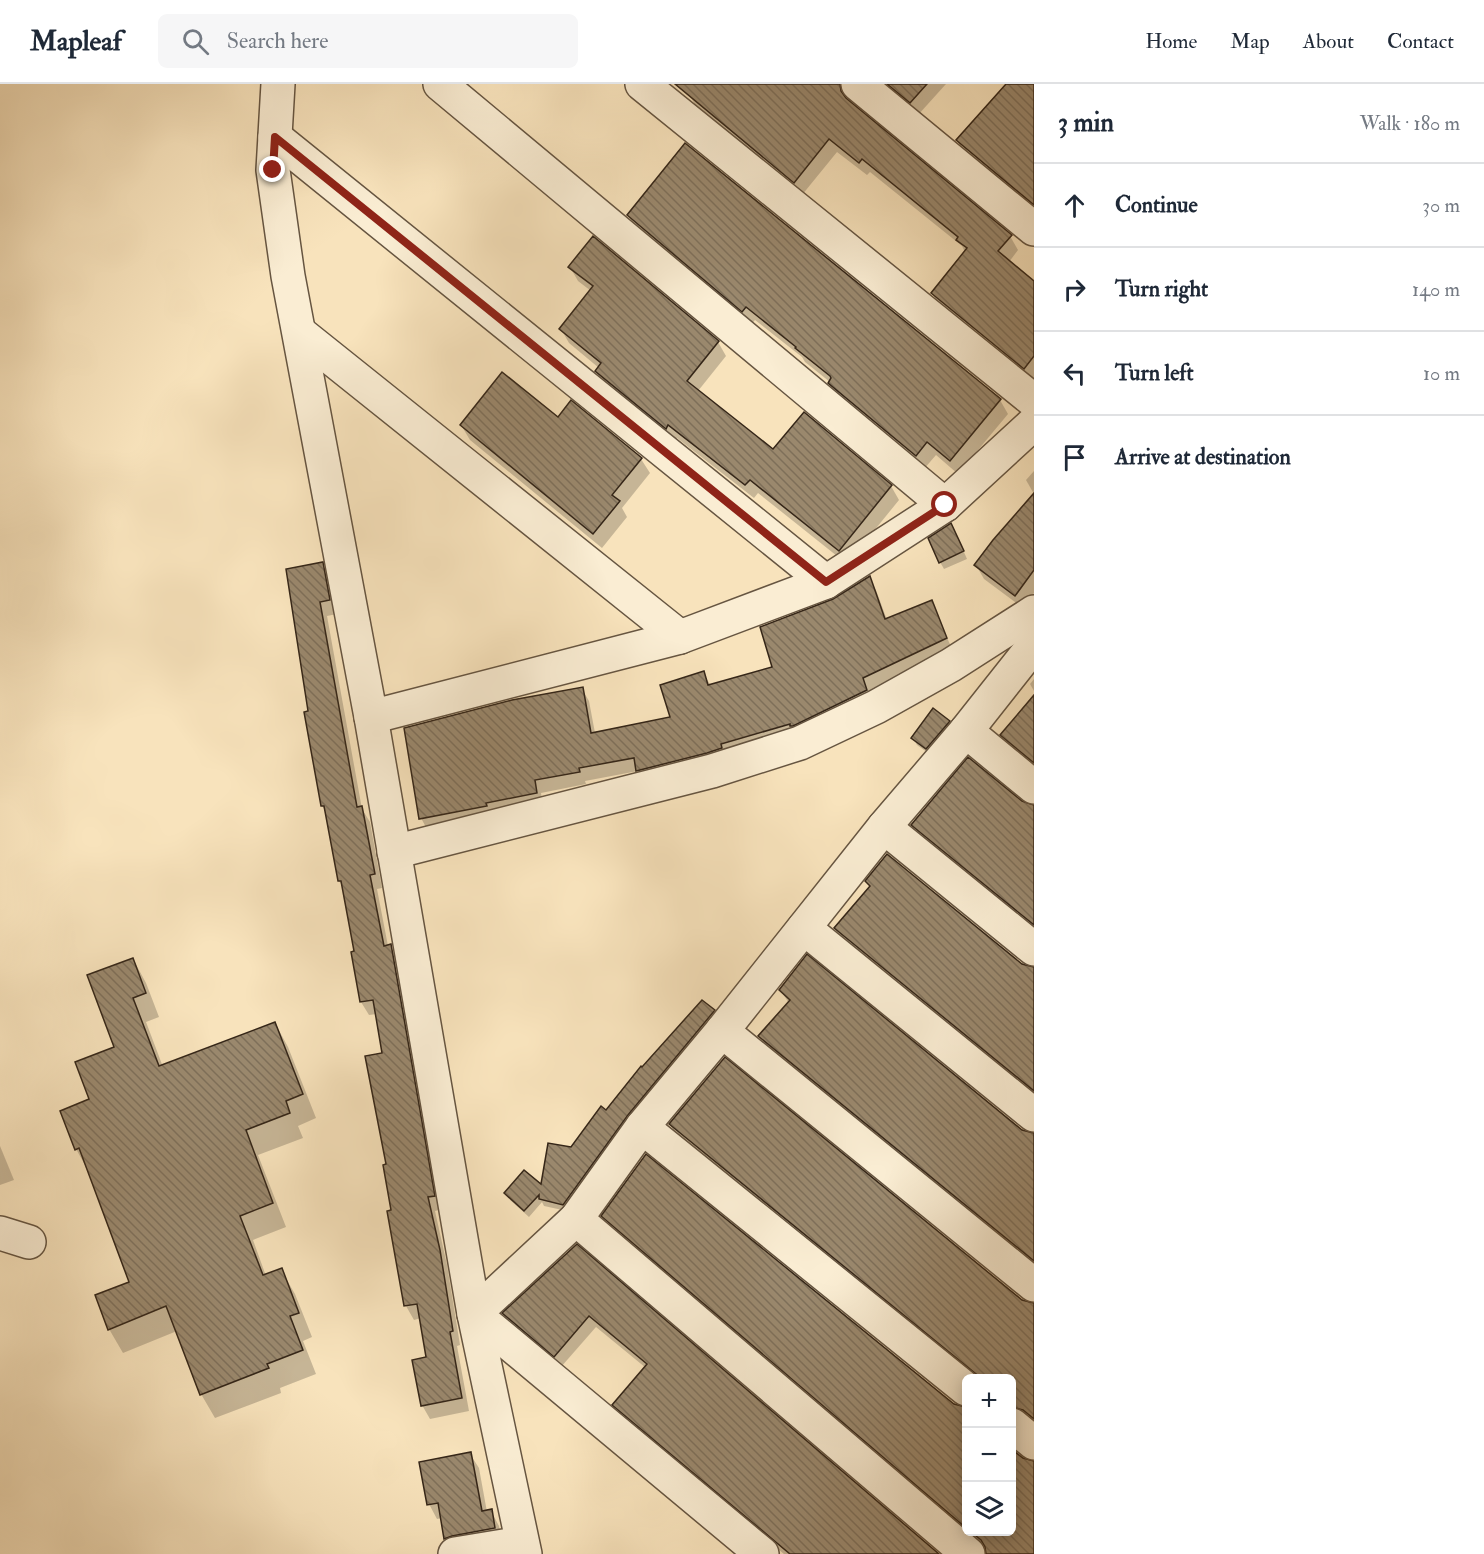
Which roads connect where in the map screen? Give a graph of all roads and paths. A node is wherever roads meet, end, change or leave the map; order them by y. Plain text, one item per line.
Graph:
1 (278, 84) edge
2 (440, 84) edge
3 (642, 84) edge
4 (858, 84) edge
5 (275, 137) junction
6 (1034, 229) edge
7 (300, 333) junction
8 (1034, 401) edge
9 (1034, 423) edge
10 (945, 505) junction
11 (826, 582) junction
12 (1034, 612) edge
13 (680, 637) junction
14 (1034, 645) edge
15 (371, 717) junction
16 (966, 731) junction
17 (1034, 787) edge
18 (884, 827) junction
19 (394, 852) junction
20 (804, 928) junction
21 (1034, 949) edge
22 (722, 1031) junction
23 (1034, 1115) edge
24 (642, 1127) junction
25 (576, 1219) junction
26 (1034, 1285) edge
27 (474, 1314) junction
28 (962, 1386) edge
29 (1015, 1428) edge
30 (1034, 1443) edge
31 (523, 1549) edge
32 (455, 1554) edge
33 (762, 1554) edge
34 (968, 1554) edge

1 - 5 street
2 - 10 street
3 - 8 street
4 - 6 street
5 - 7 street
5 - 11 street
7 - 13 street
7 - 15 street
9 - 10 street
10 - 11 street
11 - 13 street
12 - 19 street
13 - 15 street
14 - 16 street
15 - 19 street
16 - 17 street
16 - 18 street
18 - 20 street
18 - 21 street
19 - 27 street
20 - 22 street
20 - 23 street
22 - 24 street
22 - 26 street
24 - 25 street
24 - 28 street
25 - 27 street
25 - 34 street
27 - 31 street
27 - 33 street
29 - 30 street
31 - 32 street

